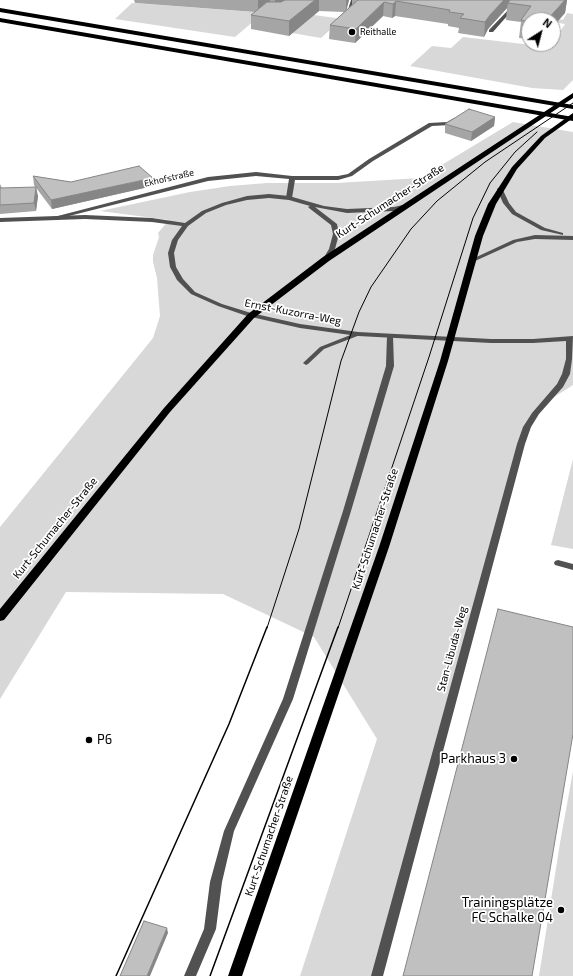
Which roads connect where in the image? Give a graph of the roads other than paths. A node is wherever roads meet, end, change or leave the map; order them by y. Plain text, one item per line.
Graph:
1 (353, 0) edge
2 (512, 2) edge
3 (0, 10) edge
4 (348, 12) edge
5 (0, 20) edge
6 (491, 31) edge
7 (573, 95) edge
8 (573, 108) edge
9 (573, 115) edge
10 (460, 117) edge
11 (573, 119) edge
12 (292, 178) junction
13 (500, 189) junction
14 (289, 198) junction
15 (304, 202) junction
16 (407, 206) junction
17 (53, 218) junction
18 (0, 220) edge
19 (186, 225) junction
20 (573, 238) edge
21 (326, 259) junction
22 (473, 260) junction
23 (358, 334) junction
24 (390, 336) junction
25 (571, 338) edge
26 (306, 363) dead end
27 (558, 564) dead end
28 (573, 567) edge
29 (0, 617) edge
30 (190, 976) edge
31 (234, 976) edge
32 (377, 976) edge

1 - 4 street
2 - 6 street
3 - 8 highway
5 - 11 highway
7 - 16 main road, Kurt-Schumacher-Straße
9 - 13 main road, Kurt-Schumacher-Straße
10 - 12 street, Ekhofstraße
12 - 14 street
12 - 17 street, Ekhofstraße
13 - 20 street
13 - 22 main road, Kurt-Schumacher-Straße
14 - 15 street, Ernst-Kuzorra-Weg
14 - 19 street, Ernst-Kuzorra-Weg
15 - 16 street, Ernst-Kuzorra-Weg
15 - 21 street, Ernst-Kuzorra-Weg
16 - 21 main road, Kurt-Schumacher-Straße
17 - 18 street, Ekhofstraße
17 - 19 street, Ekhofstraße
19 - 23 street, Ernst-Kuzorra-Weg
20 - 22 street
21 - 29 main road, Kurt-Schumacher-Straße
22 - 31 main road, Kurt-Schumacher-Straße
23 - 24 street, Ernst-Kuzorra-Weg
23 - 26 street
24 - 25 street, Ernst-Kuzorra-Weg
24 - 30 street
25 - 32 street, Stan-Libuda-Weg
27 - 28 street

